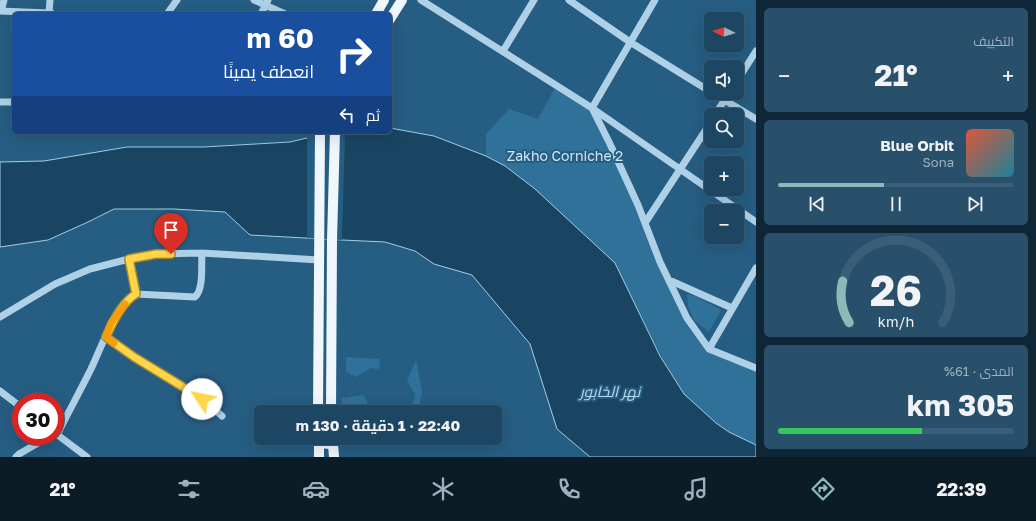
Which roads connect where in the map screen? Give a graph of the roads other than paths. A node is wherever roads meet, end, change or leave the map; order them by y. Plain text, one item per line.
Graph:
1 (4, 0) edge
2 (50, 0) edge
3 (177, 0) edge
4 (254, 0) edge
5 (384, 0) edge
6 (402, 0) edge
7 (421, 0) edge
8 (534, 0) edge
9 (569, 0) edge
10 (655, 0) edge
11 (267, 2) edge
12 (0, 11) edge
13 (26, 12) edge
14 (51, 12) edge
15 (168, 12) edge
16 (262, 12) edge
17 (282, 12) edge
18 (377, 12) edge
19 (392, 16) edge
20 (630, 42) junction
21 (503, 51) junction
22 (756, 51) edge
23 (744, 70) edge
24 (704, 87) edge
25 (725, 100) joint
26 (0, 102) edge
27 (12, 102) edge
28 (592, 108) junction
29 (720, 108) edge
30 (756, 119) edge
31 (704, 133) edge
32 (320, 134) edge
33 (335, 134) edge
34 (681, 170) junction
35 (756, 222) edge
36 (645, 223) junction
37 (202, 254) junction
38 (129, 259) junction
39 (319, 260) junction
40 (756, 268) edge
41 (669, 280) junction
42 (136, 294) junction
43 (732, 308) junction
44 (0, 317) edge
45 (106, 337) junction
46 (709, 349) junction
47 (756, 368) edge
48 (0, 391) edge
49 (12, 400) edge
50 (318, 405) edge
51 (331, 405) edge
52 (222, 416) dead end
53 (64, 419) edge
54 (64, 440) edge
55 (35, 445) edge
56 (318, 445) edge
57 (336, 445) edge
58 (16, 457) edge
59 (87, 457) edge
60 (319, 457) edge
61 (334, 457) edge

1 - 12 street
2 - 14 street
3 - 15 street
4 - 11 street
5 - 18 main road
6 - 19 main road
7 - 21 street
8 - 21 street
9 - 20 street
10 - 20 street
11 - 16 street
11 - 17 street
12 - 13 street
20 - 24 street
20 - 28 street
21 - 28 street
22 - 23 street
25 - 29 street
25 - 30 street
26 - 27 street
28 - 34 street
28 - 36 street
31 - 34 street
32 - 39 main road
33 - 51 main road
34 - 35 street
34 - 36 street
36 - 41 street
37 - 38 street
37 - 39 street
37 - 42 street
38 - 42 street
38 - 44 street
39 - 50 main road
40 - 43 street
41 - 43 street
41 - 46 street
42 - 45 street
43 - 46 street
45 - 52 street
45 - 53 street
46 - 47 street
48 - 49 street
54 - 59 street
55 - 58 street
56 - 60 main road
57 - 61 main road

